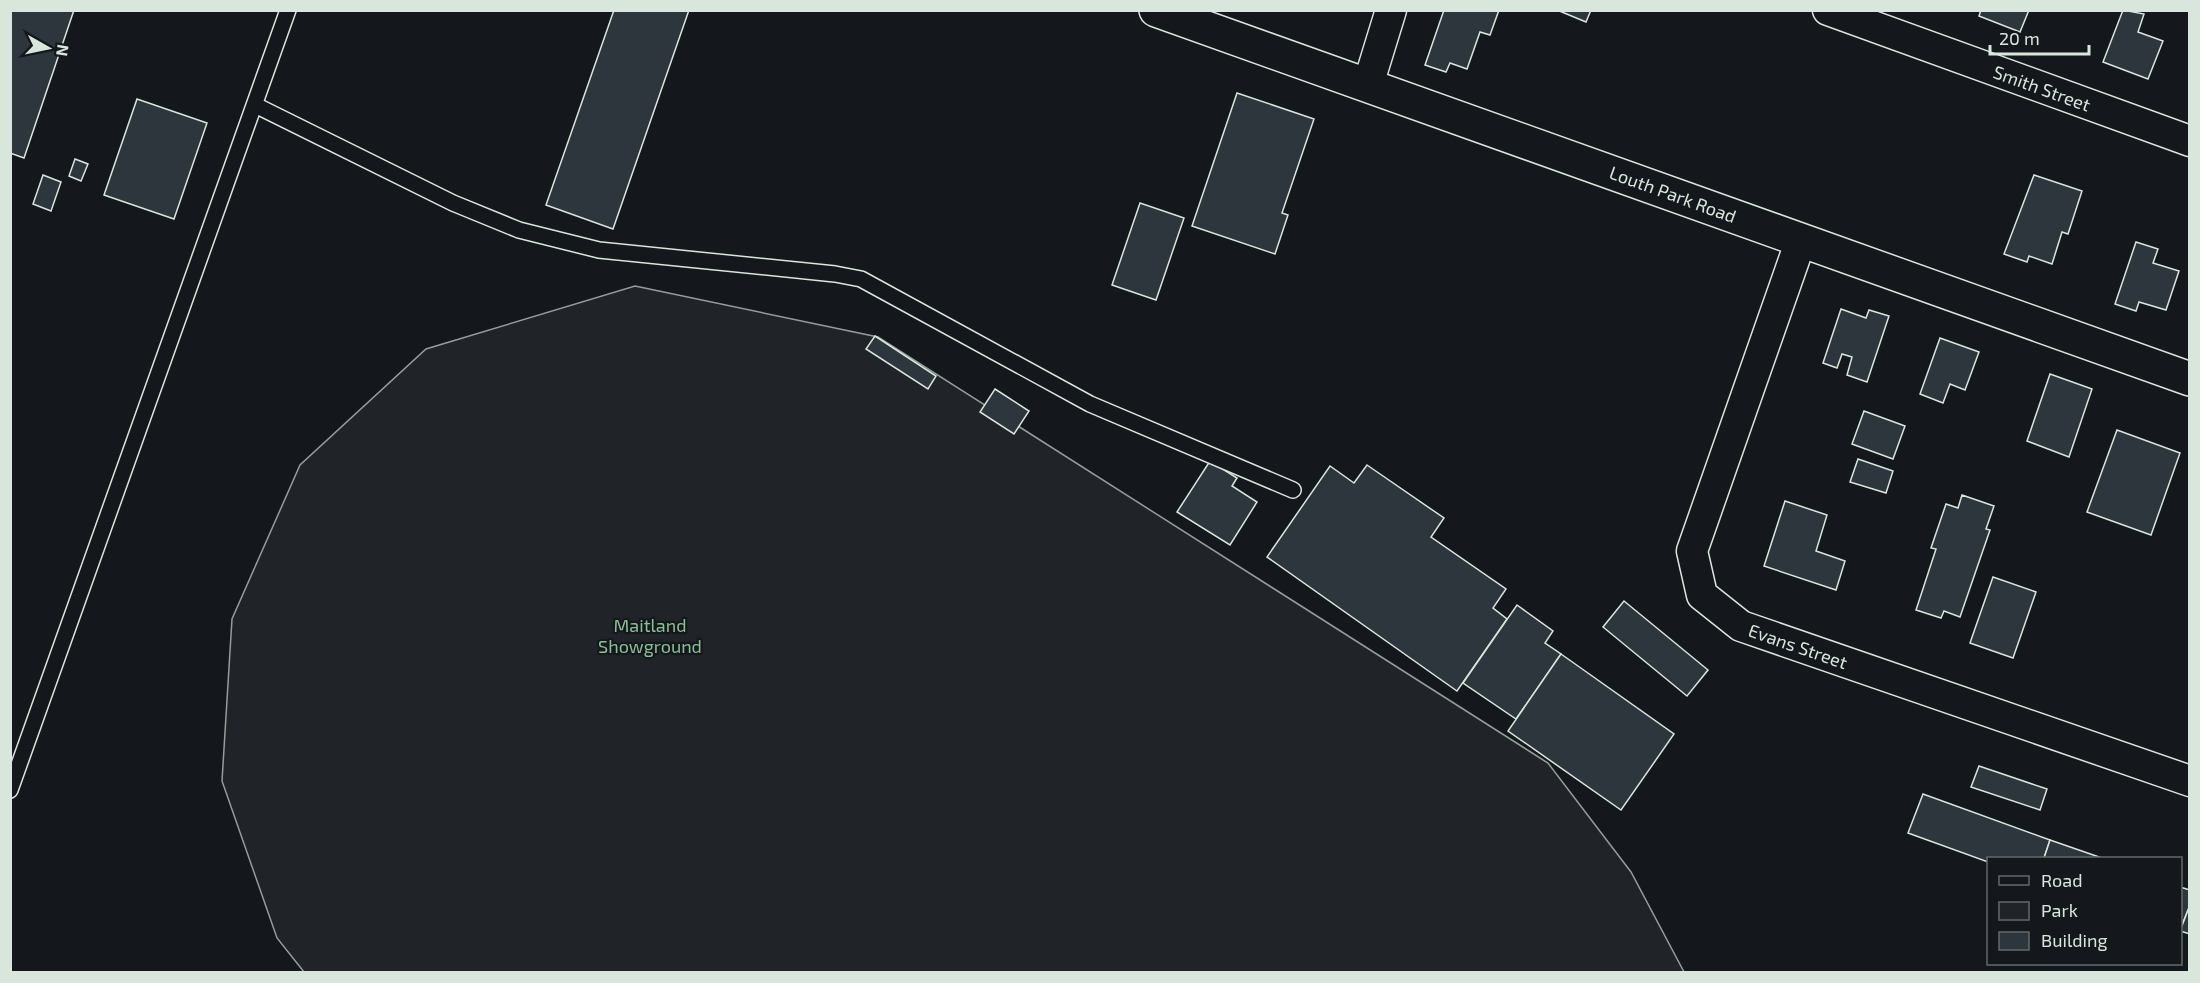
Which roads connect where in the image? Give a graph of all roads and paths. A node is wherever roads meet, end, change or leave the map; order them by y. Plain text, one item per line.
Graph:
1 (288, 10) edge
2 (1156, 10) edge
3 (1391, 10) edge
4 (1828, 10) edge
5 (1368, 85) junction
6 (255, 105) junction
7 (2190, 141) edge
8 (1801, 240) junction
9 (2190, 379) edge
10 (1293, 489) dead end
11 (2190, 781) edge
12 (10, 790) edge

1 - 6 lane
2 - 5 street, Louth Park Road
3 - 5 street
4 - 7 street, Smith Street
5 - 8 street, Louth Park Road
6 - 10 lane
6 - 12 lane
8 - 9 street, Louth Park Road
8 - 11 street, Evans Street

